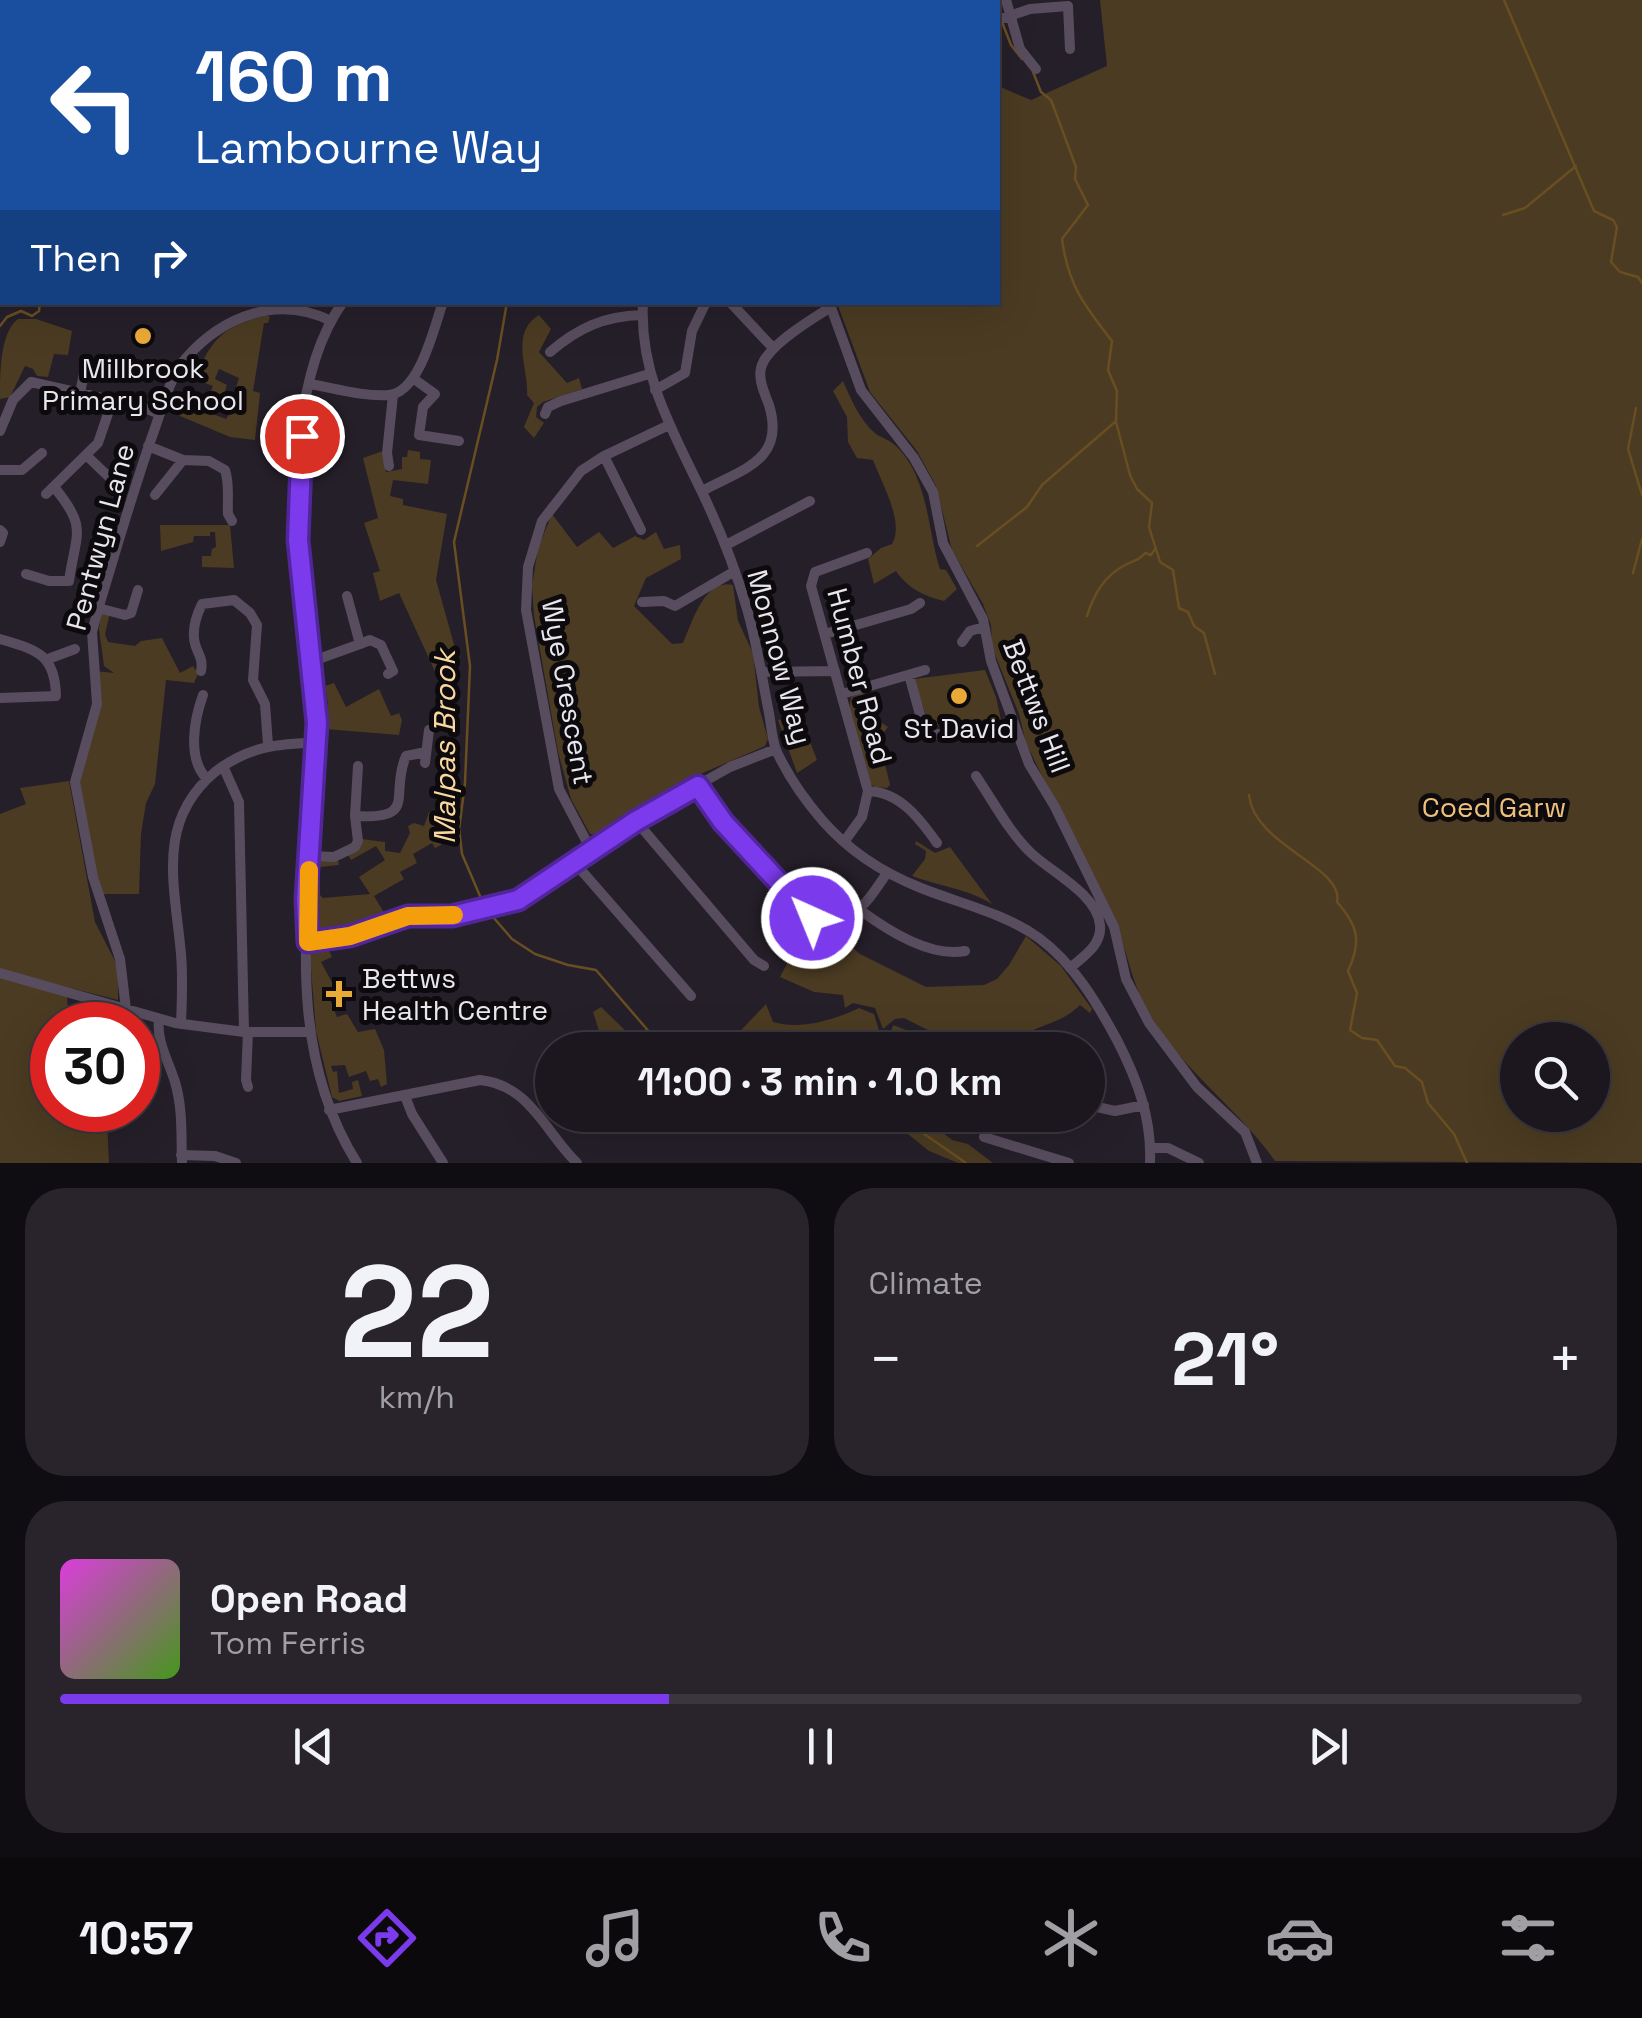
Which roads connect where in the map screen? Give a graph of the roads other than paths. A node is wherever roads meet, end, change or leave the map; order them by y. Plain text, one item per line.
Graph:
1 (1006, 0) edge
2 (1068, 3) edge
3 (1003, 18) edge
4 (1070, 49) dead end
5 (1036, 69) dead end
6 (246, 305) edge
7 (286, 305) edge
8 (341, 305) edge
9 (443, 305) edge
10 (704, 305) edge
11 (733, 305) edge
12 (830, 305) edge
13 (643, 308) edge
14 (248, 315) junction
15 (331, 321) junction
16 (774, 348) junction
17 (550, 352) dead end
18 (86, 364) dead end
19 (27, 372) dead end
20 (650, 374) junction
21 (414, 378) junction
22 (310, 384) junction
23 (25, 386) junction
24 (655, 390) junction
25 (80, 393) junction
26 (393, 394) junction
27 (112, 402) junction
28 (160, 414) junction
29 (544, 414) dead end
30 (669, 426) junction
31 (0, 430) edge
32 (460, 441) dead end
33 (148, 446) junction
34 (36, 456) dead end
35 (88, 456) junction
36 (604, 456) junction
37 (183, 460) junction
38 (389, 466) dead end
39 (0, 470) edge
40 (110, 478) dead end
41 (702, 491) junction
42 (155, 495) dead end
43 (810, 502) dead end
44 (232, 521) dead end
45 (0, 530) edge
46 (641, 530) dead end
47 (0, 542) edge
48 (726, 545) junction
49 (867, 552) dead end
50 (734, 571) junction
51 (29, 577) dead end
52 (138, 590) dead end
53 (347, 596) dead end
54 (642, 602) dead end
55 (920, 603) dead end
56 (98, 608) junction
57 (984, 627) junction
58 (825, 634) junction
59 (0, 638) edge
60 (962, 642) dead end
61 (360, 644) junction
62 (75, 648) dead end
63 (48, 659) junction
64 (313, 661) junction
65 (835, 670) junction
66 (925, 670) dead end
67 (201, 671) dead end
68 (761, 672) junction
69 (388, 674) dead end
70 (909, 675) junction
71 (842, 694) junction
72 (204, 695) dead end
73 (0, 698) edge
74 (428, 730) dead end
75 (938, 734) dead end
76 (317, 743) junction
77 (268, 745) junction
78 (776, 750) junction
79 (223, 766) junction
80 (358, 766) dead end
81 (976, 776) dead end
82 (207, 779) junction
83 (698, 786) junction
84 (868, 791) junction
85 (355, 816) junction
86 (636, 821) junction
87 (844, 842) junction
88 (937, 843) dead end
89 (592, 850) junction
90 (310, 856) junction
91 (574, 862) junction
92 (887, 873) junction
93 (860, 910) junction
94 (308, 942) junction
95 (965, 951) dead end
96 (764, 966) dead end
97 (1070, 968) junction
98 (0, 974) edge
99 (690, 996) dead end
100 (101, 1002) edge
101 (125, 1002) edge
102 (160, 1020) edge
103 (180, 1024) junction
104 (246, 1032) junction
105 (308, 1032) junction
106 (160, 1040) edge
107 (248, 1087) dead end
108 (405, 1096) junction
109 (1144, 1105) junction
110 (1105, 1108) edge
111 (329, 1110) junction
112 (984, 1137) dead end
113 (1151, 1148) junction
114 (182, 1159) edge
115 (236, 1163) edge
116 (357, 1163) edge
117 (443, 1163) edge
118 (578, 1163) edge
119 (1070, 1163) edge
120 (1150, 1163) edge
121 (1200, 1163) edge
122 (1257, 1163) edge

1 - 3 street
2 - 3 street
2 - 4 street
3 - 5 street
6 - 14 street
7 - 14 street, Pentwyn Lane
7 - 15 street, Pentwyn Lane
8 - 15 street
9 - 21 street
10 - 24 street
11 - 16 street
12 - 16 street
12 - 57 street, Bettws Hill
13 - 17 street
13 - 20 street, Monnow Way
14 - 28 street, Pentwyn Lane
15 - 22 street
16 - 41 street
18 - 25 street
19 - 23 street
20 - 24 street, Monnow Way
20 - 29 street
21 - 26 street
21 - 32 street
22 - 26 street
22 - 64 street
23 - 25 street
23 - 31 street
24 - 30 street, Monnow Way
25 - 27 street
26 - 38 street
27 - 28 street
27 - 35 street
28 - 33 street, Pentwyn Lane
30 - 36 street, Wye Crescent
30 - 41 street, Monnow Way
33 - 37 street
33 - 56 street, Pentwyn Lane
34 - 39 street
35 - 40 street
35 - 51 street
36 - 46 street
36 - 89 street, Wye Crescent
37 - 42 street
37 - 44 street
41 - 48 street, Monnow Way
43 - 48 street
45 - 47 street
48 - 50 street, Monnow Way
49 - 58 street, Humber Road
50 - 54 street
50 - 68 street, Monnow Way
52 - 56 street
53 - 61 street
55 - 58 street
56 - 101 street, Pentwyn Lane
57 - 60 street
57 - 122 street, Bettws Hill
58 - 65 street, Humber Road
59 - 63 street
61 - 64 street
61 - 69 street
62 - 63 street
63 - 73 street
64 - 76 street
65 - 68 street
65 - 71 street, Humber Road
66 - 70 street
67 - 77 street
68 - 78 street, Monnow Way
70 - 71 street
70 - 75 street
71 - 84 street, Humber Road
72 - 82 street
74 - 85 street
76 - 77 street
76 - 90 street
77 - 79 street
78 - 83 street
78 - 87 street, Monnow Way
79 - 82 street
79 - 104 street
80 - 85 street
81 - 97 street
82 - 103 street
83 - 86 street
83 - 93 street
84 - 87 street, Humber Road
84 - 88 street
85 - 90 street
86 - 89 street
86 - 96 street
87 - 92 street, Monnow Way
89 - 91 street
90 - 94 street
91 - 94 street
91 - 99 street
92 - 93 street
92 - 97 street, Monnow Way
93 - 95 street
94 - 105 street
97 - 109 street, Monnow Way
98 - 100 street
102 - 103 street
103 - 104 street
104 - 105 street
104 - 107 street
105 - 111 street
106 - 114 street
108 - 111 street
108 - 117 street
108 - 118 street
109 - 110 street
109 - 113 street, Monnow Way
111 - 116 street
112 - 119 street
113 - 120 street, Monnow Way
113 - 121 street
114 - 115 street

